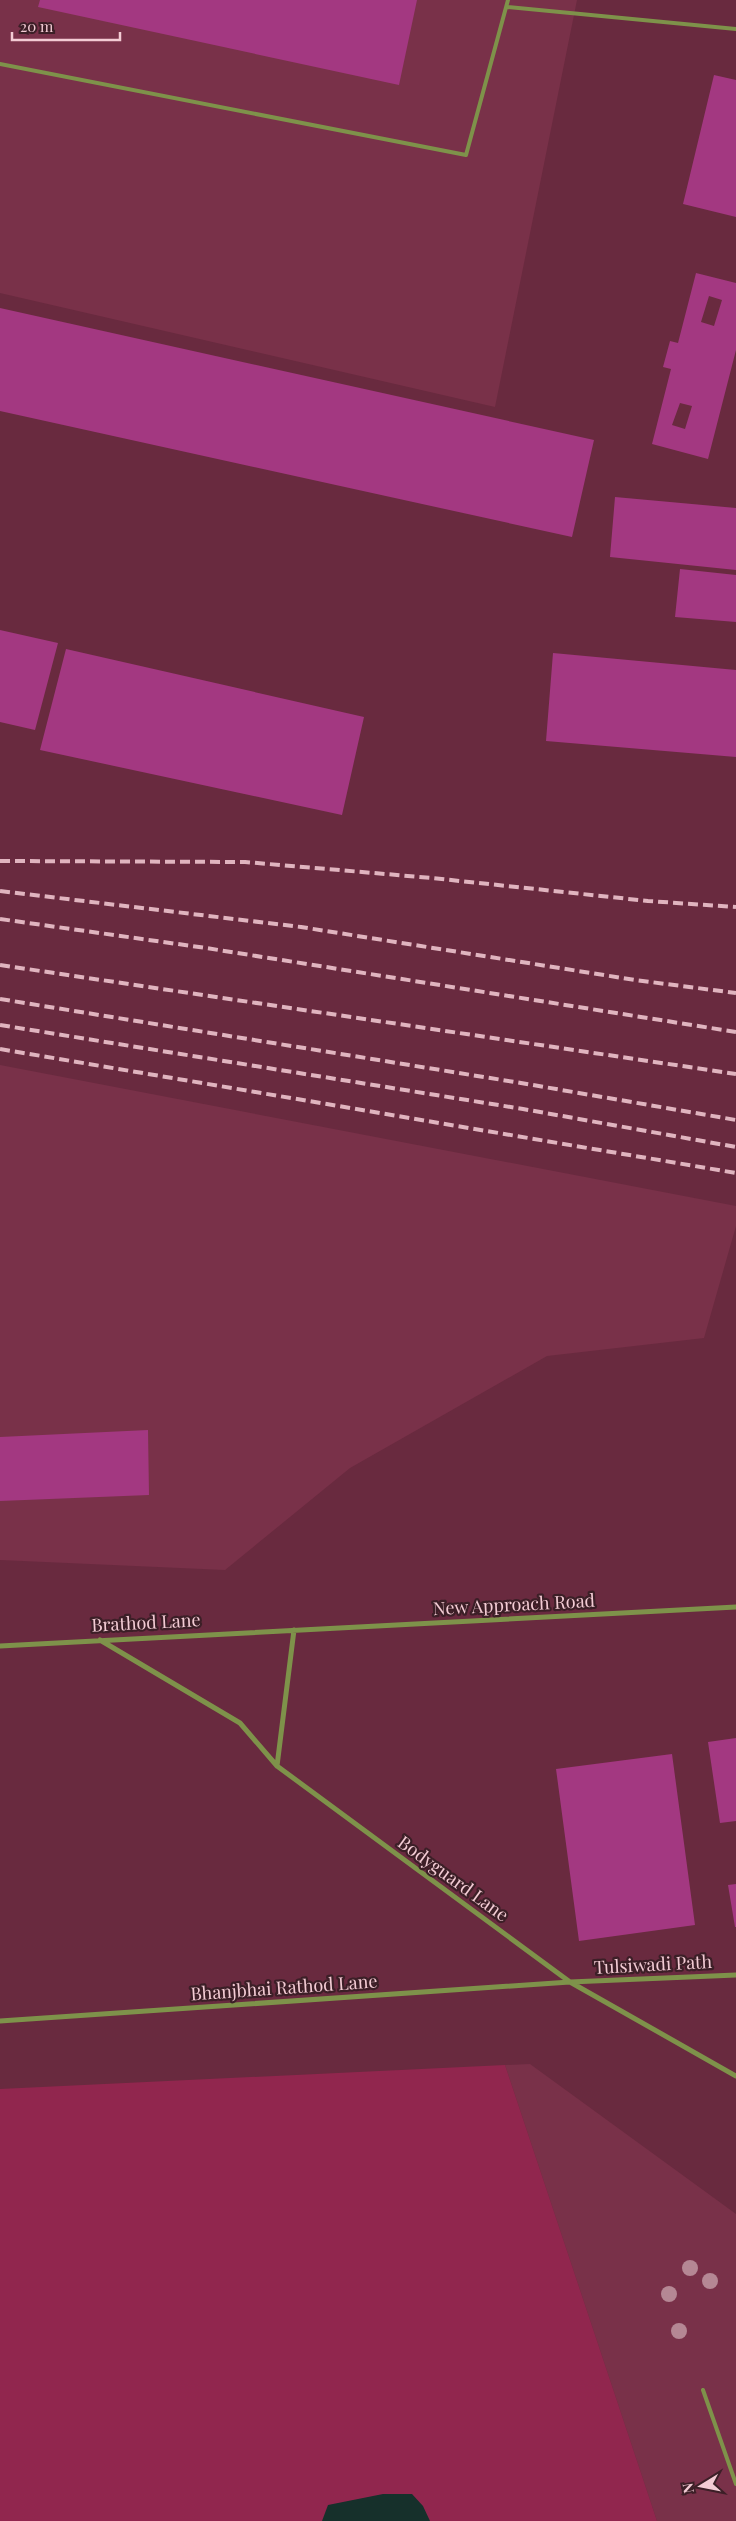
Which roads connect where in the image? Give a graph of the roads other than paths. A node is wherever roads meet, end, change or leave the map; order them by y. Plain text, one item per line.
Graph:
1 (508, 0) edge
2 (507, 7) junction
3 (736, 29) edge
4 (0, 64) edge
5 (736, 1607) edge
6 (294, 1630) junction
7 (98, 1639) junction
8 (0, 1646) edge
9 (278, 1766) junction
10 (736, 1975) edge
11 (570, 1982) junction
12 (0, 2021) edge
13 (736, 2076) edge
14 (702, 2390) dead end
15 (736, 2484) edge

1 - 2 lane
2 - 3 lane
2 - 4 lane
5 - 6 street, New Approach Road
6 - 7 street, Brathod Lane
6 - 9 street
7 - 8 street, Brathod Lane
7 - 9 street, Bodyguard Lane
9 - 11 street, Bodyguard Lane
10 - 11 street, Tulsiwadi Path
11 - 12 street, Bhanjbhai Rathod Lane
11 - 13 street, Bodyguard Lane
14 - 15 lane

